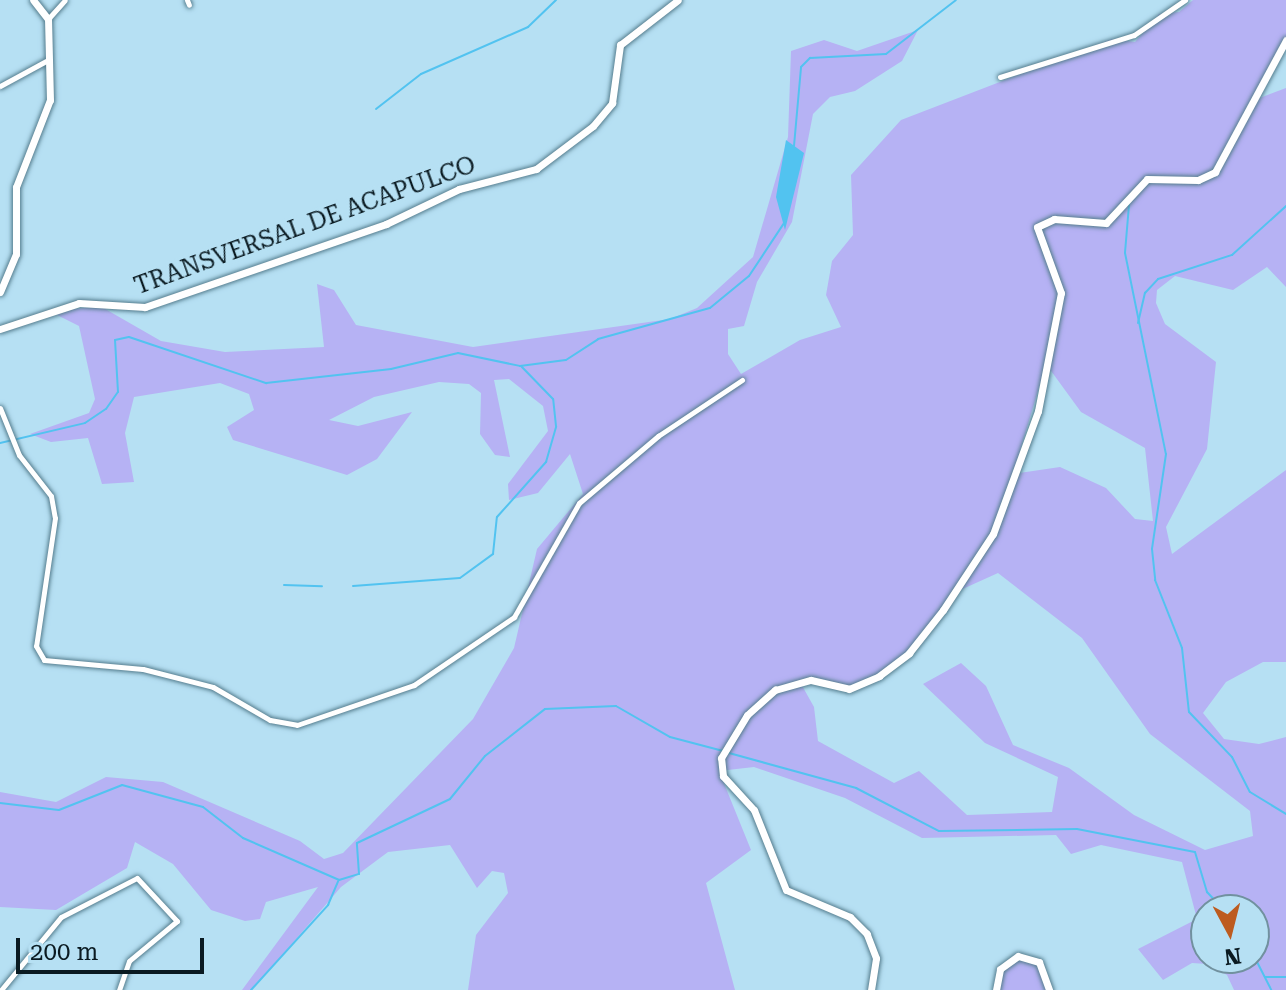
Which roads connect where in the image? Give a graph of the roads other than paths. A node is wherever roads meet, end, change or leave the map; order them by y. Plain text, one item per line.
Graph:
1 (33, 0) edge
2 (65, 0) edge
3 (678, 0) edge
4 (1185, 0) edge
5 (48, 19) junction
6 (1286, 40) edge
7 (46, 61) junction
8 (1000, 77) dead end
9 (0, 86) edge
10 (0, 292) edge
11 (0, 329) edge
12 (742, 380) dead end
13 (0, 408) edge
14 (1, 990) edge
15 (119, 990) edge
16 (871, 990) edge
17 (996, 990) edge
18 (1049, 990) edge

1 - 5 street
2 - 5 street
3 - 11 street, TRANSVERSAL DE ACAPULCO
4 - 8 street
5 - 7 street
6 - 16 street
7 - 9 street
7 - 10 street
12 - 13 street
14 - 15 street
17 - 18 street

